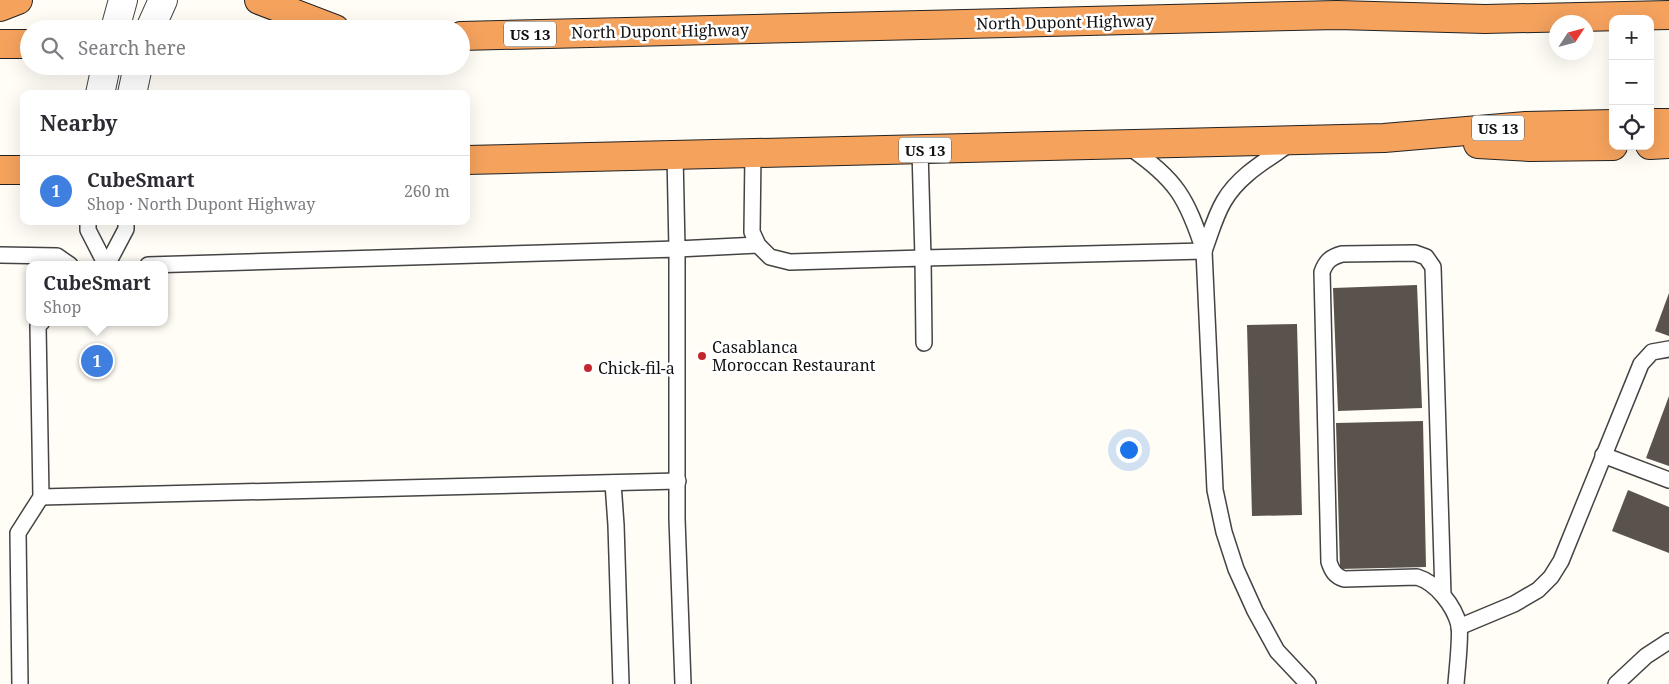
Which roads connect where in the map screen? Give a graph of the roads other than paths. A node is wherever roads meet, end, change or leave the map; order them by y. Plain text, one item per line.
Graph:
1 (18, 0) edge
2 (123, 0) edge
3 (163, 0) edge
4 (259, 0) edge
5 (1481, 0) edge
6 (0, 8) edge
7 (1669, 15) edge
8 (1337, 16) junction
9 (117, 20) edge
10 (154, 20) edge
11 (311, 20) edge
12 (470, 36) edge
13 (0, 44) edge
14 (20, 44) edge
15 (104, 75) edge
16 (136, 75) edge
17 (101, 90) edge
18 (133, 90) edge
19 (1654, 123) edge
20 (1669, 123) edge
21 (1609, 124) edge
22 (1384, 138) junction
23 (1295, 140) junction
24 (1125, 144) junction
25 (1669, 144) edge
26 (1654, 145) edge
27 (1609, 146) edge
28 (920, 150) junction
29 (752, 154) junction
30 (675, 155) junction
31 (470, 160) edge
32 (0, 170) edge
33 (20, 170) edge
34 (88, 225) edge
35 (126, 225) edge
36 (758, 245) junction
37 (677, 249) junction
38 (1204, 251) junction
39 (0, 255) edge
40 (923, 258) junction
41 (64, 261) edge
42 (105, 261) edge
43 (109, 261) edge
44 (168, 264) edge
45 (38, 326) edge
46 (924, 343) dead end
47 (1669, 349) edge
48 (1603, 455) junction
49 (1669, 480) edge
50 (678, 481) junction
51 (613, 482) junction
52 (41, 497) junction
53 (1443, 595) junction
54 (1459, 627) junction
55 (1669, 640) edge
56 (20, 684) edge
57 (621, 684) edge
58 (683, 684) edge
59 (1308, 684) edge
60 (1456, 684) edge
61 (1616, 684) edge

1 - 6 highway
2 - 9 street
3 - 10 street
4 - 11 highway
5 - 8 highway
7 - 8 highway, North Dupont Highway / US 13
8 - 12 highway, North Dupont Highway / US 13
13 - 14 highway
15 - 17 street
16 - 18 street
19 - 20 highway
21 - 22 highway, US 13
22 - 23 highway, US 13
22 - 27 highway
23 - 24 highway, US 13
23 - 38 lane
24 - 28 highway, US 13
24 - 38 lane
25 - 26 highway
28 - 29 highway, US 13
28 - 40 lane
29 - 30 highway, US 13
29 - 36 lane
30 - 31 highway, US 13
30 - 37 lane
32 - 33 highway
34 - 42 lane
35 - 43 lane
36 - 37 lane
36 - 40 lane
37 - 44 lane
37 - 50 lane
38 - 40 lane
38 - 59 lane
39 - 41 lane
40 - 46 lane
45 - 52 lane
47 - 48 lane
48 - 49 lane
48 - 54 lane
50 - 51 lane
50 - 58 lane
51 - 52 lane
51 - 57 lane
52 - 56 lane
53 - 53 lane
53 - 54 lane
54 - 60 lane
55 - 61 lane

